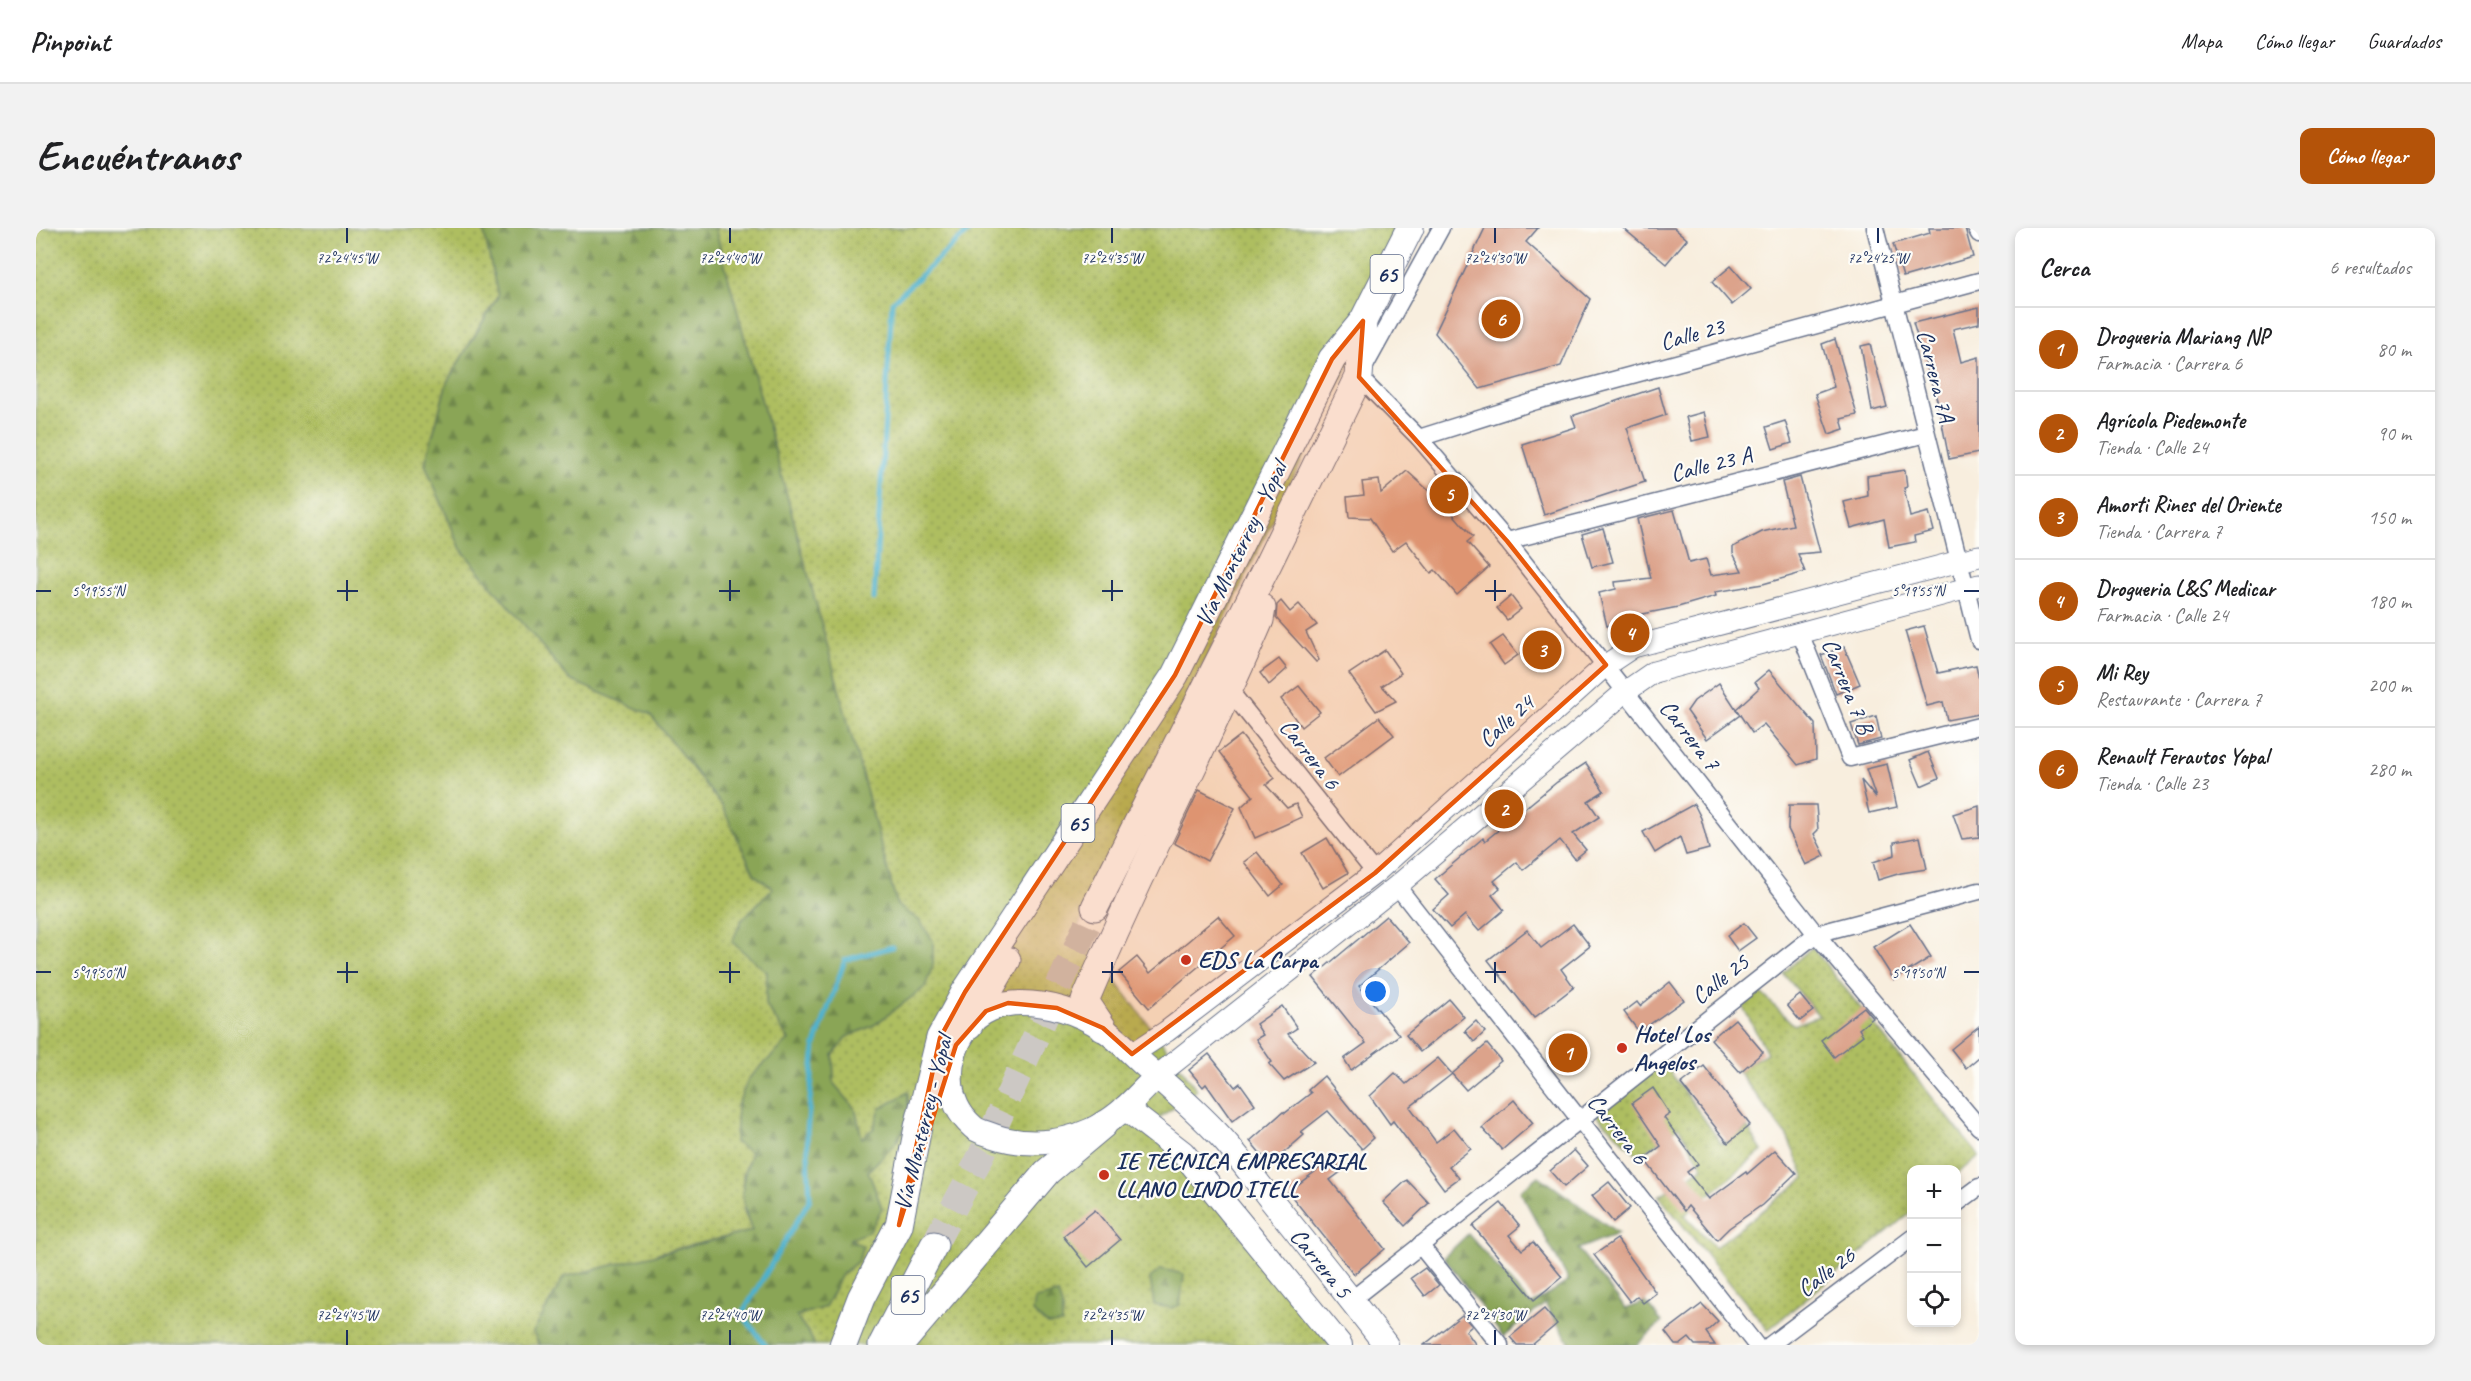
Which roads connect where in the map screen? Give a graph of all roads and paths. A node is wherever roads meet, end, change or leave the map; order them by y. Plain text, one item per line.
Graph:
1 (1410, 228) edge
2 (1441, 228) edge
3 (1875, 228) edge
4 (1976, 228) edge
5 (1979, 234) edge
6 (1979, 281) edge
7 (1892, 304) junction
8 (1363, 321) junction
9 (1359, 377) junction
10 (1926, 434) junction
11 (1419, 438) junction
12 (1507, 541) junction
13 (1969, 559) edge
14 (1269, 562) junction
15 (1972, 587) edge
16 (1800, 633) junction
17 (1979, 640) edge
18 (1606, 666) junction
19 (1175, 675) junction
20 (1230, 691) junction
21 (1625, 692) junction
22 (1979, 726) edge
23 (1375, 873) junction
24 (1396, 886) junction
25 (1979, 891) edge
26 (1095, 907) tunnel mouth
27 (1816, 934) junction
28 (969, 1025) junction
29 (1102, 1028) junction
30 (1132, 1054) junction
31 (950, 1067) junction
32 (1157, 1076) junction
33 (1125, 1108) junction
34 (1580, 1119) junction
35 (1103, 1125) junction
36 (1979, 1127) edge
37 (1979, 1187) edge
38 (1961, 1200) edge
39 (899, 1225) junction
40 (1907, 1241) edge
41 (934, 1245) tunnel mouth
42 (1420, 1245) junction
43 (1351, 1300) junction
44 (843, 1345) edge
45 (882, 1345) edge
46 (900, 1345) edge
47 (1340, 1345) edge
48 (1386, 1345) edge
49 (1500, 1345) edge
50 (1756, 1345) edge
51 (1770, 1345) edge

1 - 8 main road, 65
2 - 9 street
3 - 7 street, Carrera 7A
4 - 5 street
6 - 7 street, Calle 23
7 - 10 street, Carrera 7A
7 - 11 street, Calle 23
8 - 9 main road, Vía Monterrey - Yopal / 65
8 - 19 main road, Vía Monterrey - Yopal / 65
9 - 11 street, Carrera 7
9 - 14 main road, Vía Monterrey - Yopal / 65
10 - 12 street, Calle 23 A
10 - 13 street, Carrera 7A
11 - 12 street, Carrera 7
12 - 18 street, Carrera 7
13 - 15 street, Carrera 7A
13 - 18 street, Calle 24
14 - 20 main road
14 - 26 main road, Vía Monterrey - Yopal / 65
15 - 16 street
15 - 17 street, Carrera 7A
16 - 21 street
16 - 22 street, Carrera 7 B
18 - 21 street, Carrera 7
18 - 23 street, Calle 24
19 - 28 main road
19 - 39 main road, Vía Monterrey - Yopal / 65
20 - 23 street, Carrera 6
20 - 29 main road
21 - 24 street
21 - 27 street, Carrera 7
23 - 30 street, Calle 24
24 - 32 street
24 - 34 street, Carrera 6
25 - 27 street, Calle 25
27 - 34 street, Calle 25
27 - 36 street, Carrera 7
28 - 29 main road
28 - 31 main road
29 - 30 main road
30 - 32 main road
31 - 35 main road
31 - 39 main road
32 - 33 main road
32 - 43 main road, Carrera 5
33 - 35 main road
33 - 47 main road, Carrera 5
34 - 42 street, Calle 25
34 - 50 street, Carrera 6
35 - 46 main road
37 - 38 street
39 - 44 main road, Vía Monterrey - Yopal / 65
40 - 51 street, Calle 26
41 - 45 main road, 65
42 - 43 street, Calle 25
42 - 49 street
43 - 48 main road, Carrera 5

